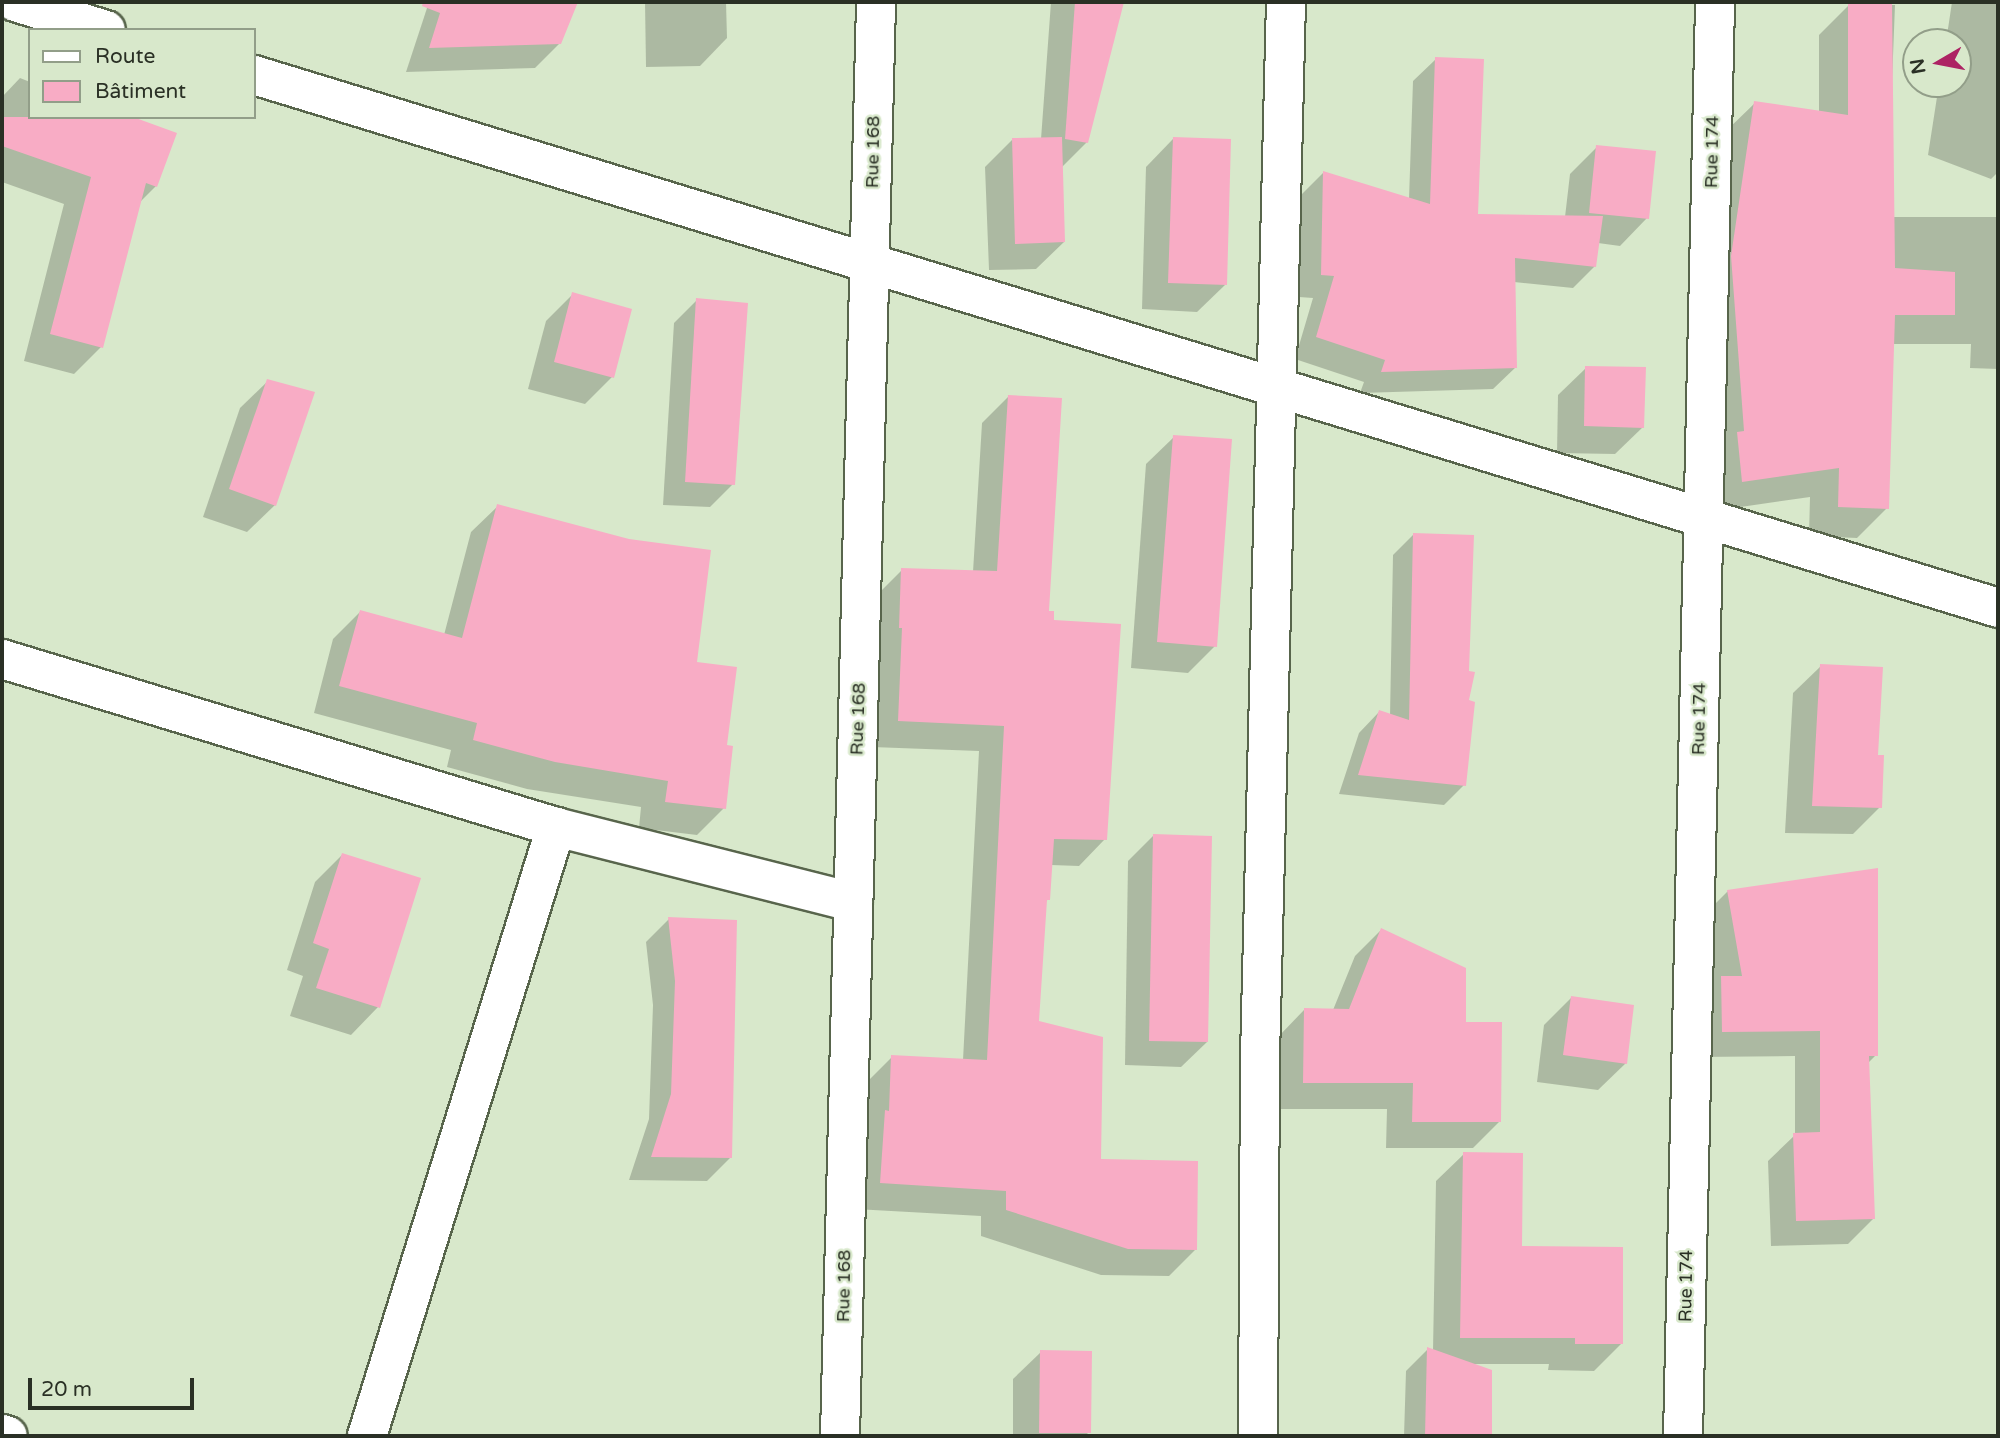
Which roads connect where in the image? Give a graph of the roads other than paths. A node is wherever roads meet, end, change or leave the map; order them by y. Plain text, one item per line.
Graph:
1 (15, 2) edge
2 (876, 2) edge
3 (1286, 2) edge
4 (1715, 2) edge
5 (100, 28) edge
6 (256, 76) edge
7 (871, 264) junction
8 (1276, 387) junction
9 (1704, 519) junction
10 (1998, 608) edge
11 (2, 659) edge
12 (556, 827) junction
13 (853, 902) junction
14 (2, 1434) edge
15 (8, 1436) edge
16 (368, 1436) edge
17 (840, 1436) edge
18 (1258, 1436) edge
19 (1683, 1436) edge

1 - 5 street
2 - 7 street, Rue 168
3 - 8 street
4 - 9 street, Rue 174
6 - 7 street
7 - 8 street
7 - 13 street, Rue 168
8 - 9 street
8 - 18 street
9 - 10 street
9 - 19 street, Rue 174
11 - 12 street
12 - 13 street
12 - 16 street
13 - 17 street, Rue 168
14 - 15 street

